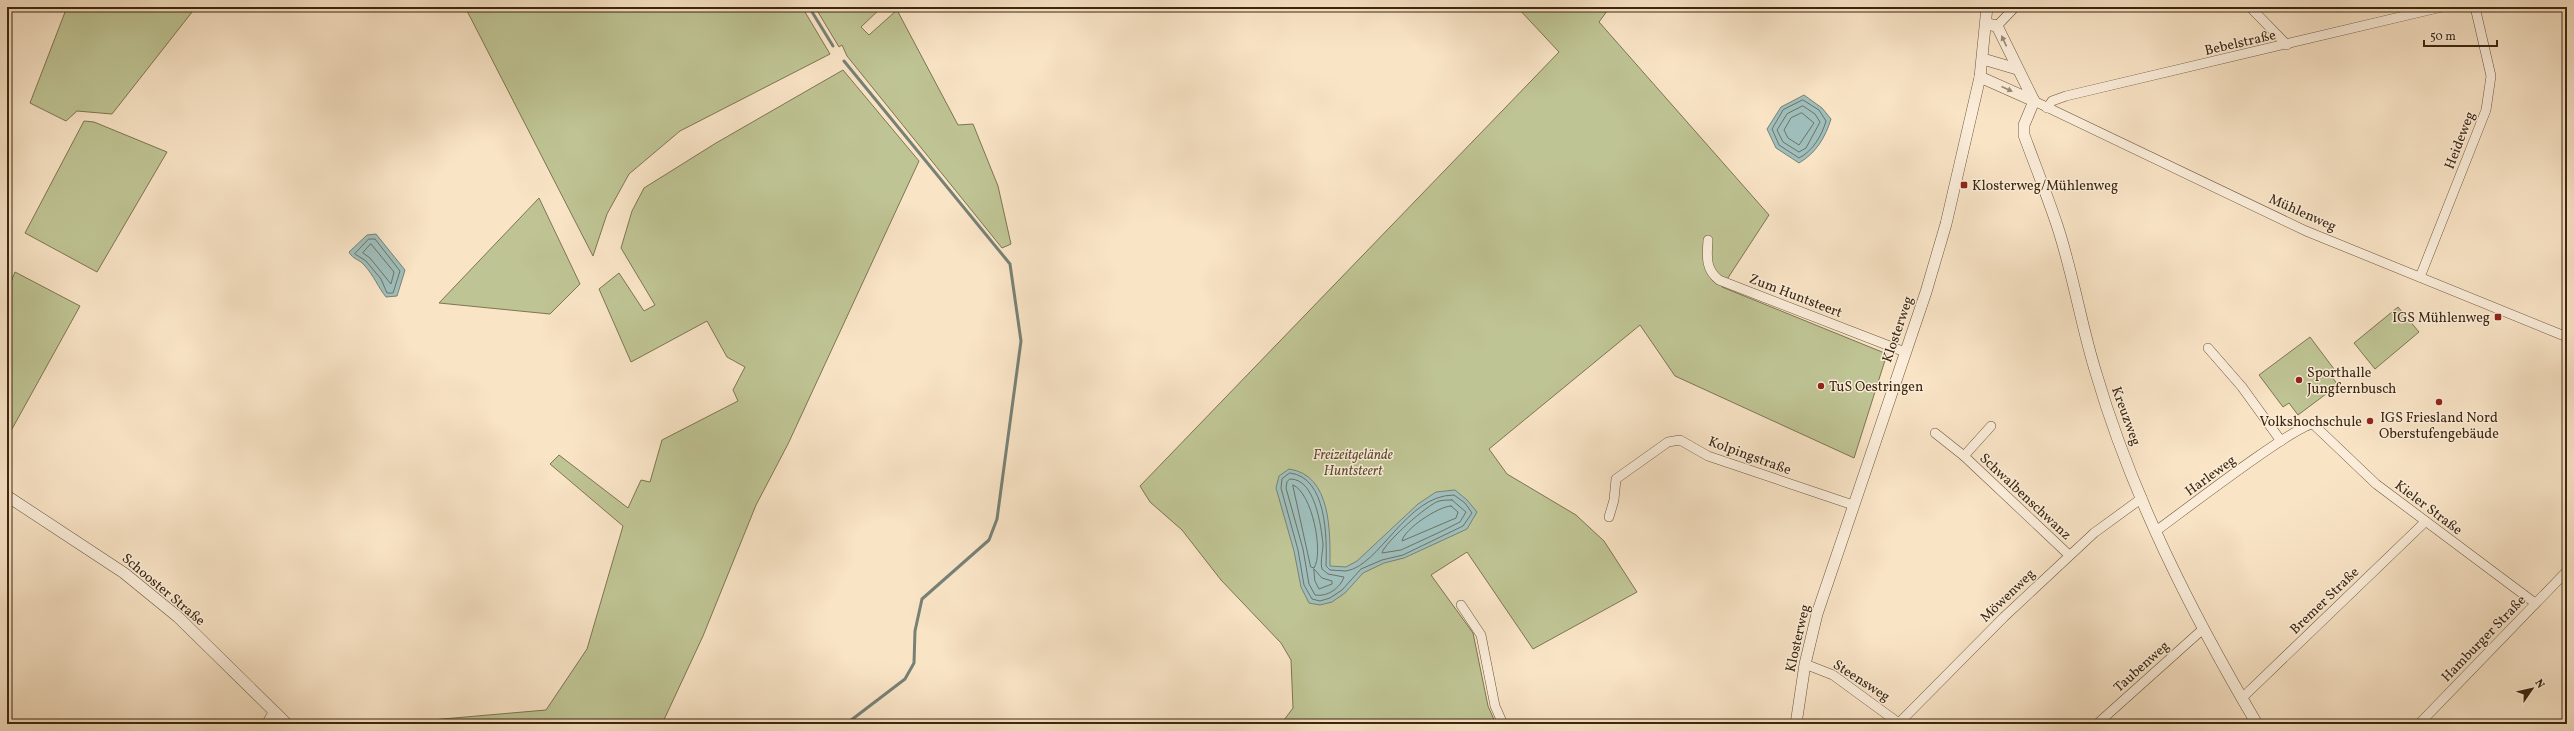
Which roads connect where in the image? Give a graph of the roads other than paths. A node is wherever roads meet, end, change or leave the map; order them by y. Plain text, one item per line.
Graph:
1 (1987, 7) edge
2 (2015, 7) edge
3 (2250, 7) edge
4 (2442, 7) edge
5 (2475, 7) edge
6 (1992, 25) junction
7 (2286, 45) junction
8 (1983, 59) junction
9 (2017, 69) junction
10 (1980, 77) junction
11 (2034, 101) junction
12 (2047, 108) junction
13 (1708, 240) dead end
14 (2420, 278) junction
15 (2567, 337) edge
16 (2208, 348) dead end
17 (1905, 352) junction
18 (2313, 424) joint
19 (1991, 426) dead end
20 (1935, 433) dead end
21 (2281, 441) junction
22 (1964, 456) junction
23 (7, 496) edge
24 (2142, 498) junction
25 (1853, 505) junction
26 (1609, 517) dead end
27 (2426, 522) junction
28 (2156, 531) junction
29 (2069, 555) junction
30 (2567, 571) edge
31 (2535, 603) junction
32 (1460, 605) dead end
33 (2204, 628) junction
34 (1805, 664) junction
35 (2242, 698) junction
36 (274, 711) junction
37 (1900, 723) edge
38 (266, 724) edge
39 (287, 724) edge
40 (1503, 724) edge
41 (1796, 724) edge
42 (2097, 724) edge
43 (2257, 724) edge
44 (2420, 724) edge

1 - 6 street, Klosterweg
2 - 6 street
3 - 7 street
4 - 7 street, Bebelstraße
5 - 14 street, Heideweg
6 - 8 street, Klosterweg
9 -> 6 street
7 - 12 street, Bebelstraße
8 - 9 street
8 - 10 street, Klosterweg
9 - 11 street
10 -> 11 street, Mühlenweg
10 - 17 street, Klosterweg
11 - 12 street, Mühlenweg
11 - 24 street, Kreuzweg
12 - 14 street, Mühlenweg
13 - 17 street, Zum Huntsteert
14 - 15 street, Mühlenweg
16 - 21 street
17 - 25 street, Klosterweg
18 - 21 street, Harleweg
18 - 27 street, Kieler Straße
19 - 22 street, Schwalbenschwanz
20 - 22 street, Schwalbenschwanz
21 - 28 street, Harleweg
22 - 29 street, Schwalbenschwanz
23 - 36 street, Schooster Straße
24 - 28 street, Kreuzweg
24 - 29 street, Möwenweg
25 - 26 street, Kolpingstraße
25 - 34 street, Klosterweg
27 - 31 street, Kieler Straße
27 - 35 street, Bremer Straße
28 - 33 street, Kreuzweg
29 - 37 street, Möwenweg
30 - 31 street, Hamburger Straße
31 - 44 street, Hamburger Straße
32 - 40 street
33 - 35 street, Kreuzweg
33 - 42 street, Taubenweg
34 - 37 street, Steensweg
34 - 41 street, Klosterweg
35 - 43 street, Kreuzweg
36 - 38 street
36 - 39 street, Schooster Straße

